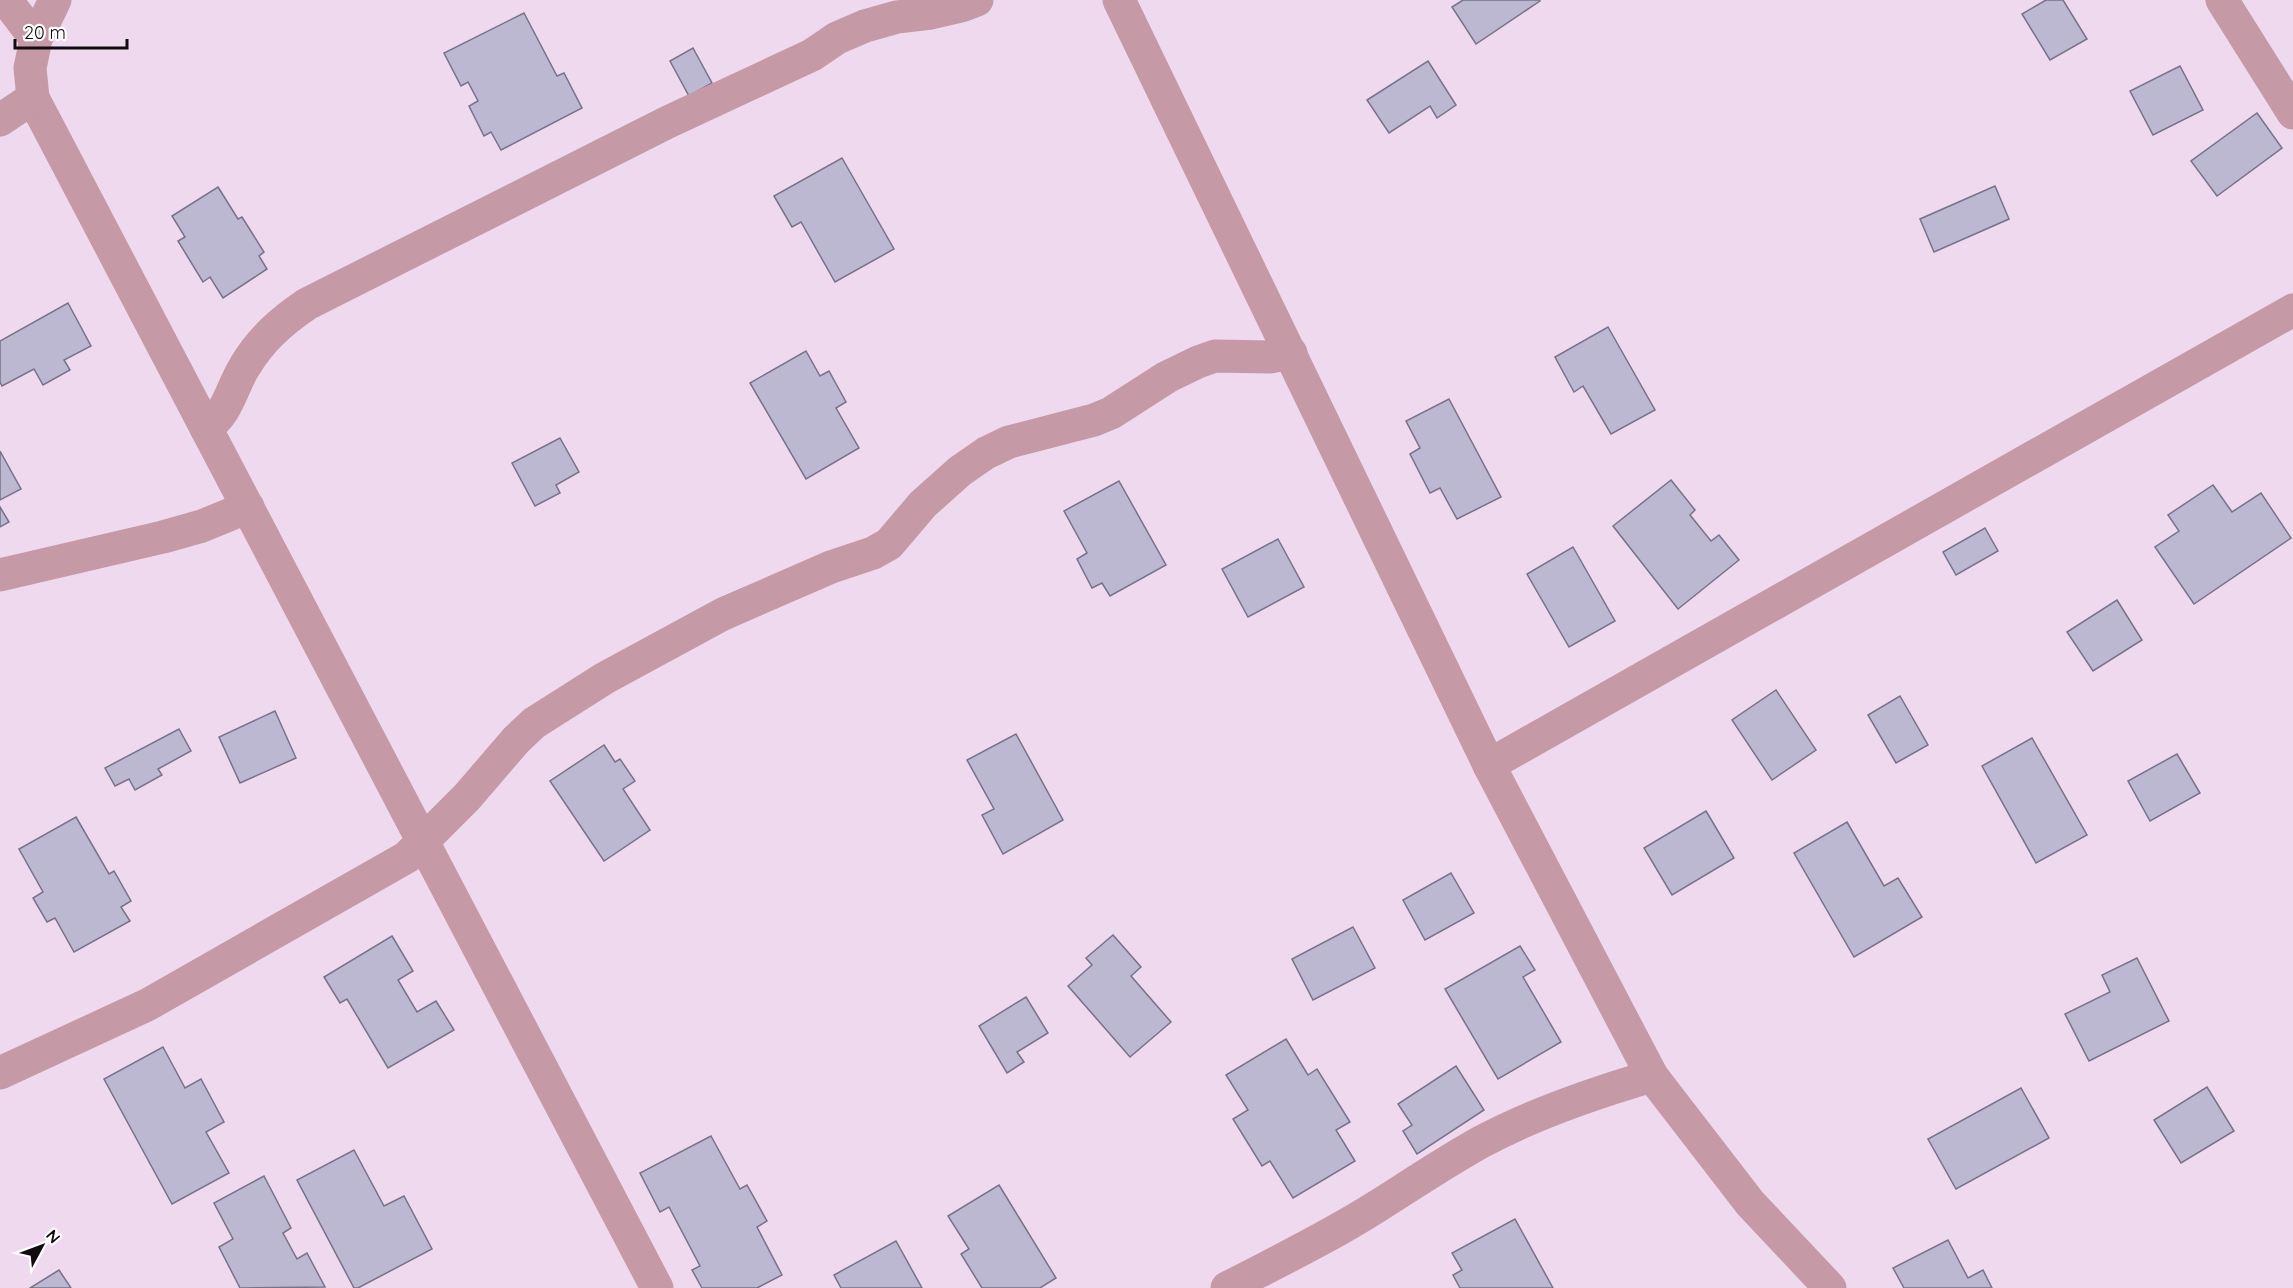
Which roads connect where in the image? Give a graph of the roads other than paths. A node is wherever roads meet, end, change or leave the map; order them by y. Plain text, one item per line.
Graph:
1 (6, 0) edge
2 (55, 0) edge
3 (977, 0) edge
4 (1119, 0) edge
5 (2222, 0) edge
6 (36, 39) junction
7 (33, 98) junction
8 (2293, 113) edge
9 (0, 120) edge
10 (2293, 310) edge
11 (1291, 353) junction
12 (206, 428) junction
13 (248, 507) junction
14 (0, 575) edge
15 (1490, 765) junction
16 (423, 842) junction
17 (0, 1073) edge
18 (1652, 1076) junction
19 (657, 1288) edge
20 (1227, 1288) edge
21 (1830, 1288) edge

1 - 6 street
2 - 6 street
3 - 12 street
4 - 11 street
5 - 8 street
6 - 7 street
7 - 9 street
7 - 12 street
10 - 15 street
11 - 15 street
11 - 16 street
12 - 13 street
13 - 14 street
13 - 16 street
15 - 18 street
16 - 17 street
16 - 19 street
18 - 20 street
18 - 21 street

